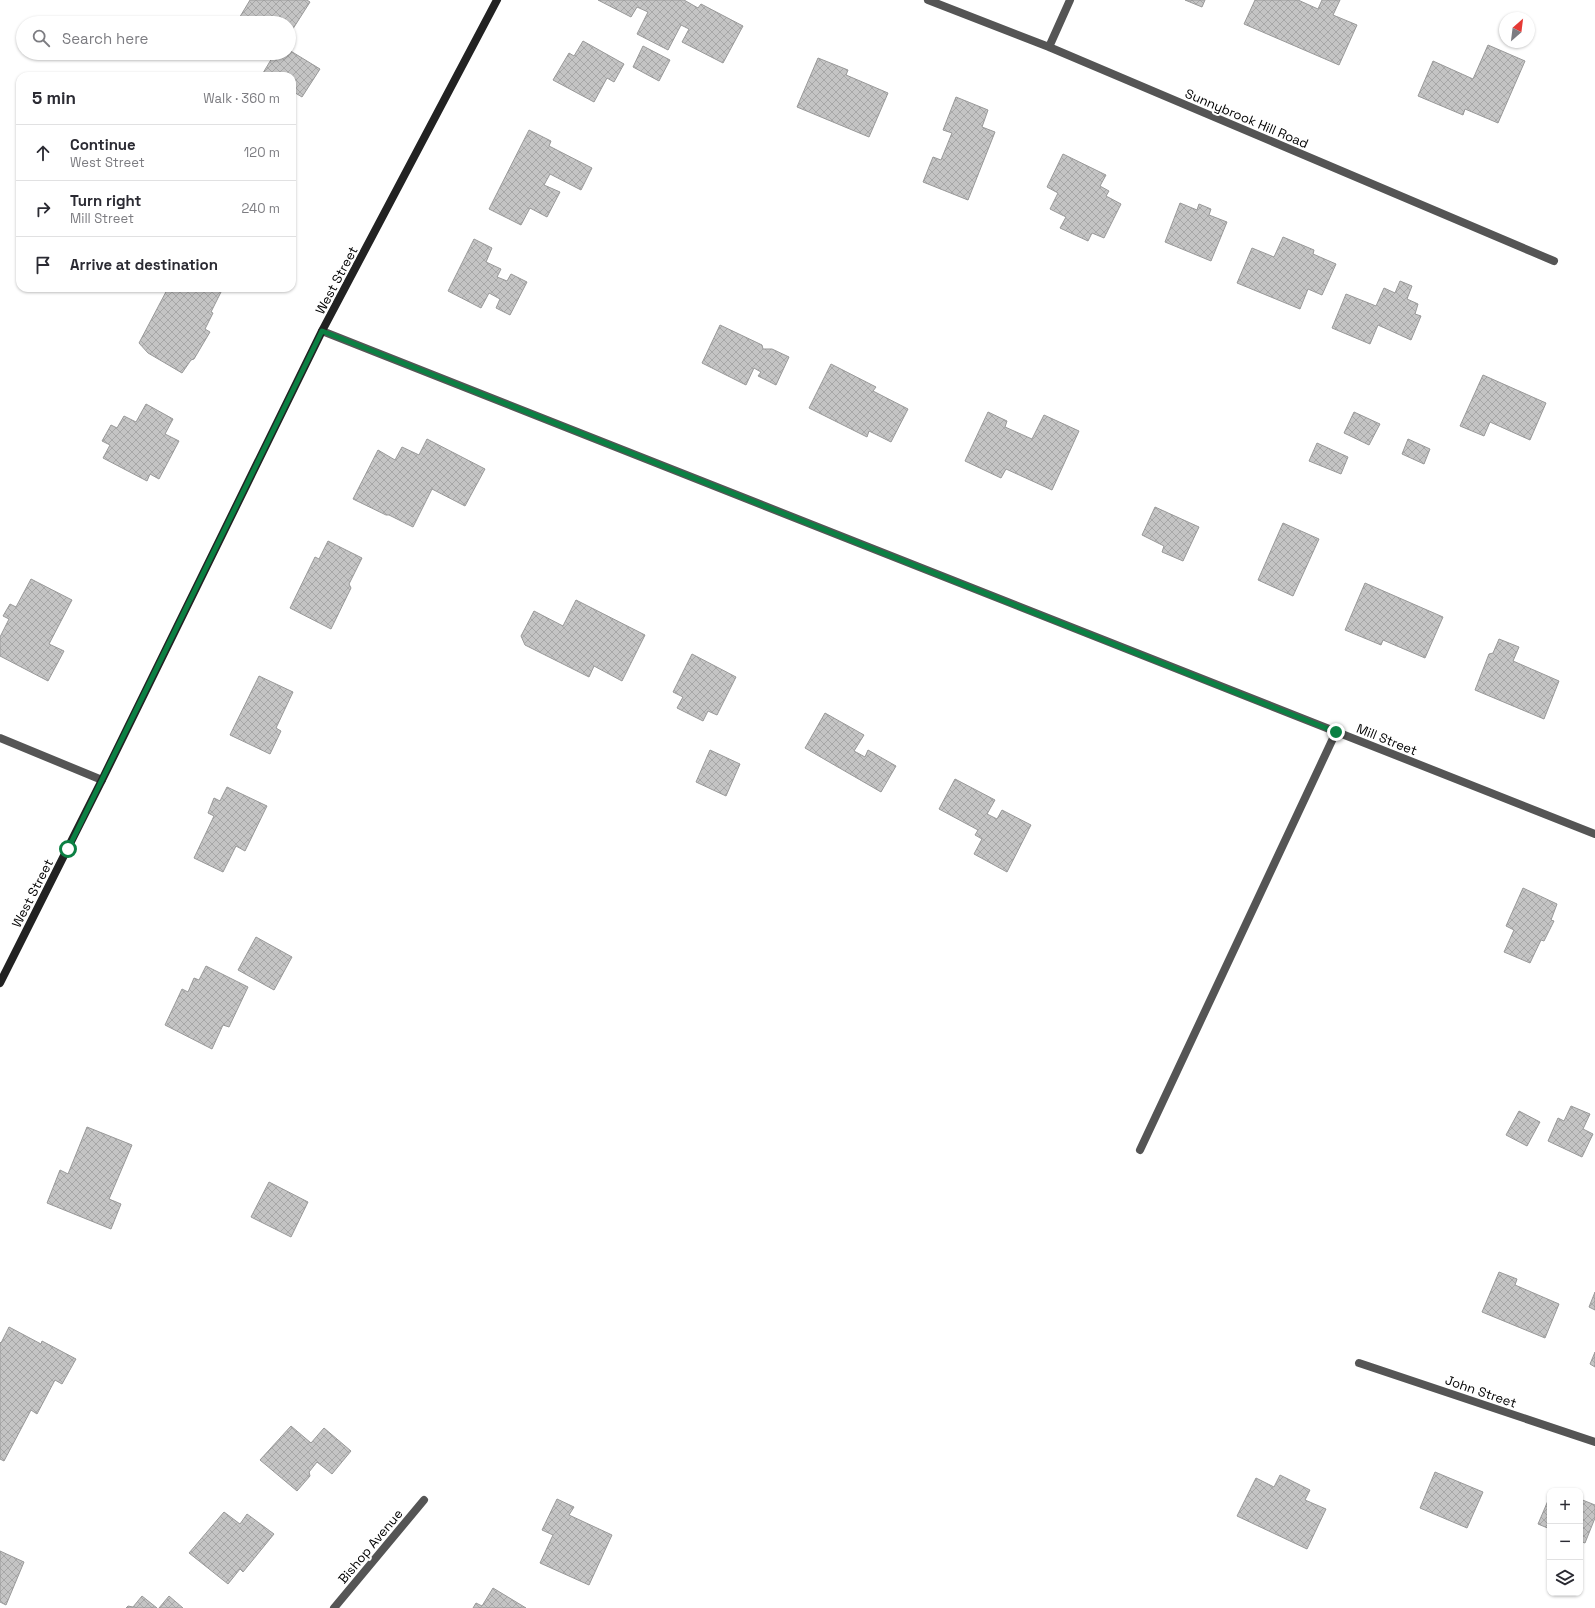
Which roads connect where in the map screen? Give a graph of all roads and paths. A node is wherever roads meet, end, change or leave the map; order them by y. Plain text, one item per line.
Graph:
1 (497, 0) edge
2 (928, 0) edge
3 (1070, 0) edge
4 (1049, 47) junction
5 (1554, 261) dead end
6 (322, 331) junction
7 (1336, 732) junction
8 (0, 738) edge
9 (102, 780) junction
10 (1595, 834) edge
11 (0, 983) edge
12 (1140, 1150) dead end
13 (1359, 1363) dead end
14 (1595, 1442) edge
15 (424, 1500) dead end
16 (334, 1608) edge

1 - 6 main road, West Street
2 - 4 street, Sunnybrook Hill Road
3 - 4 street
4 - 5 street, Sunnybrook Hill Road
6 - 7 street, Mill Street
6 - 9 main road, West Street
7 - 10 street, Mill Street
7 - 12 street
8 - 9 street
9 - 11 main road, West Street
13 - 14 street, John Street
15 - 16 street, Bishop Avenue

